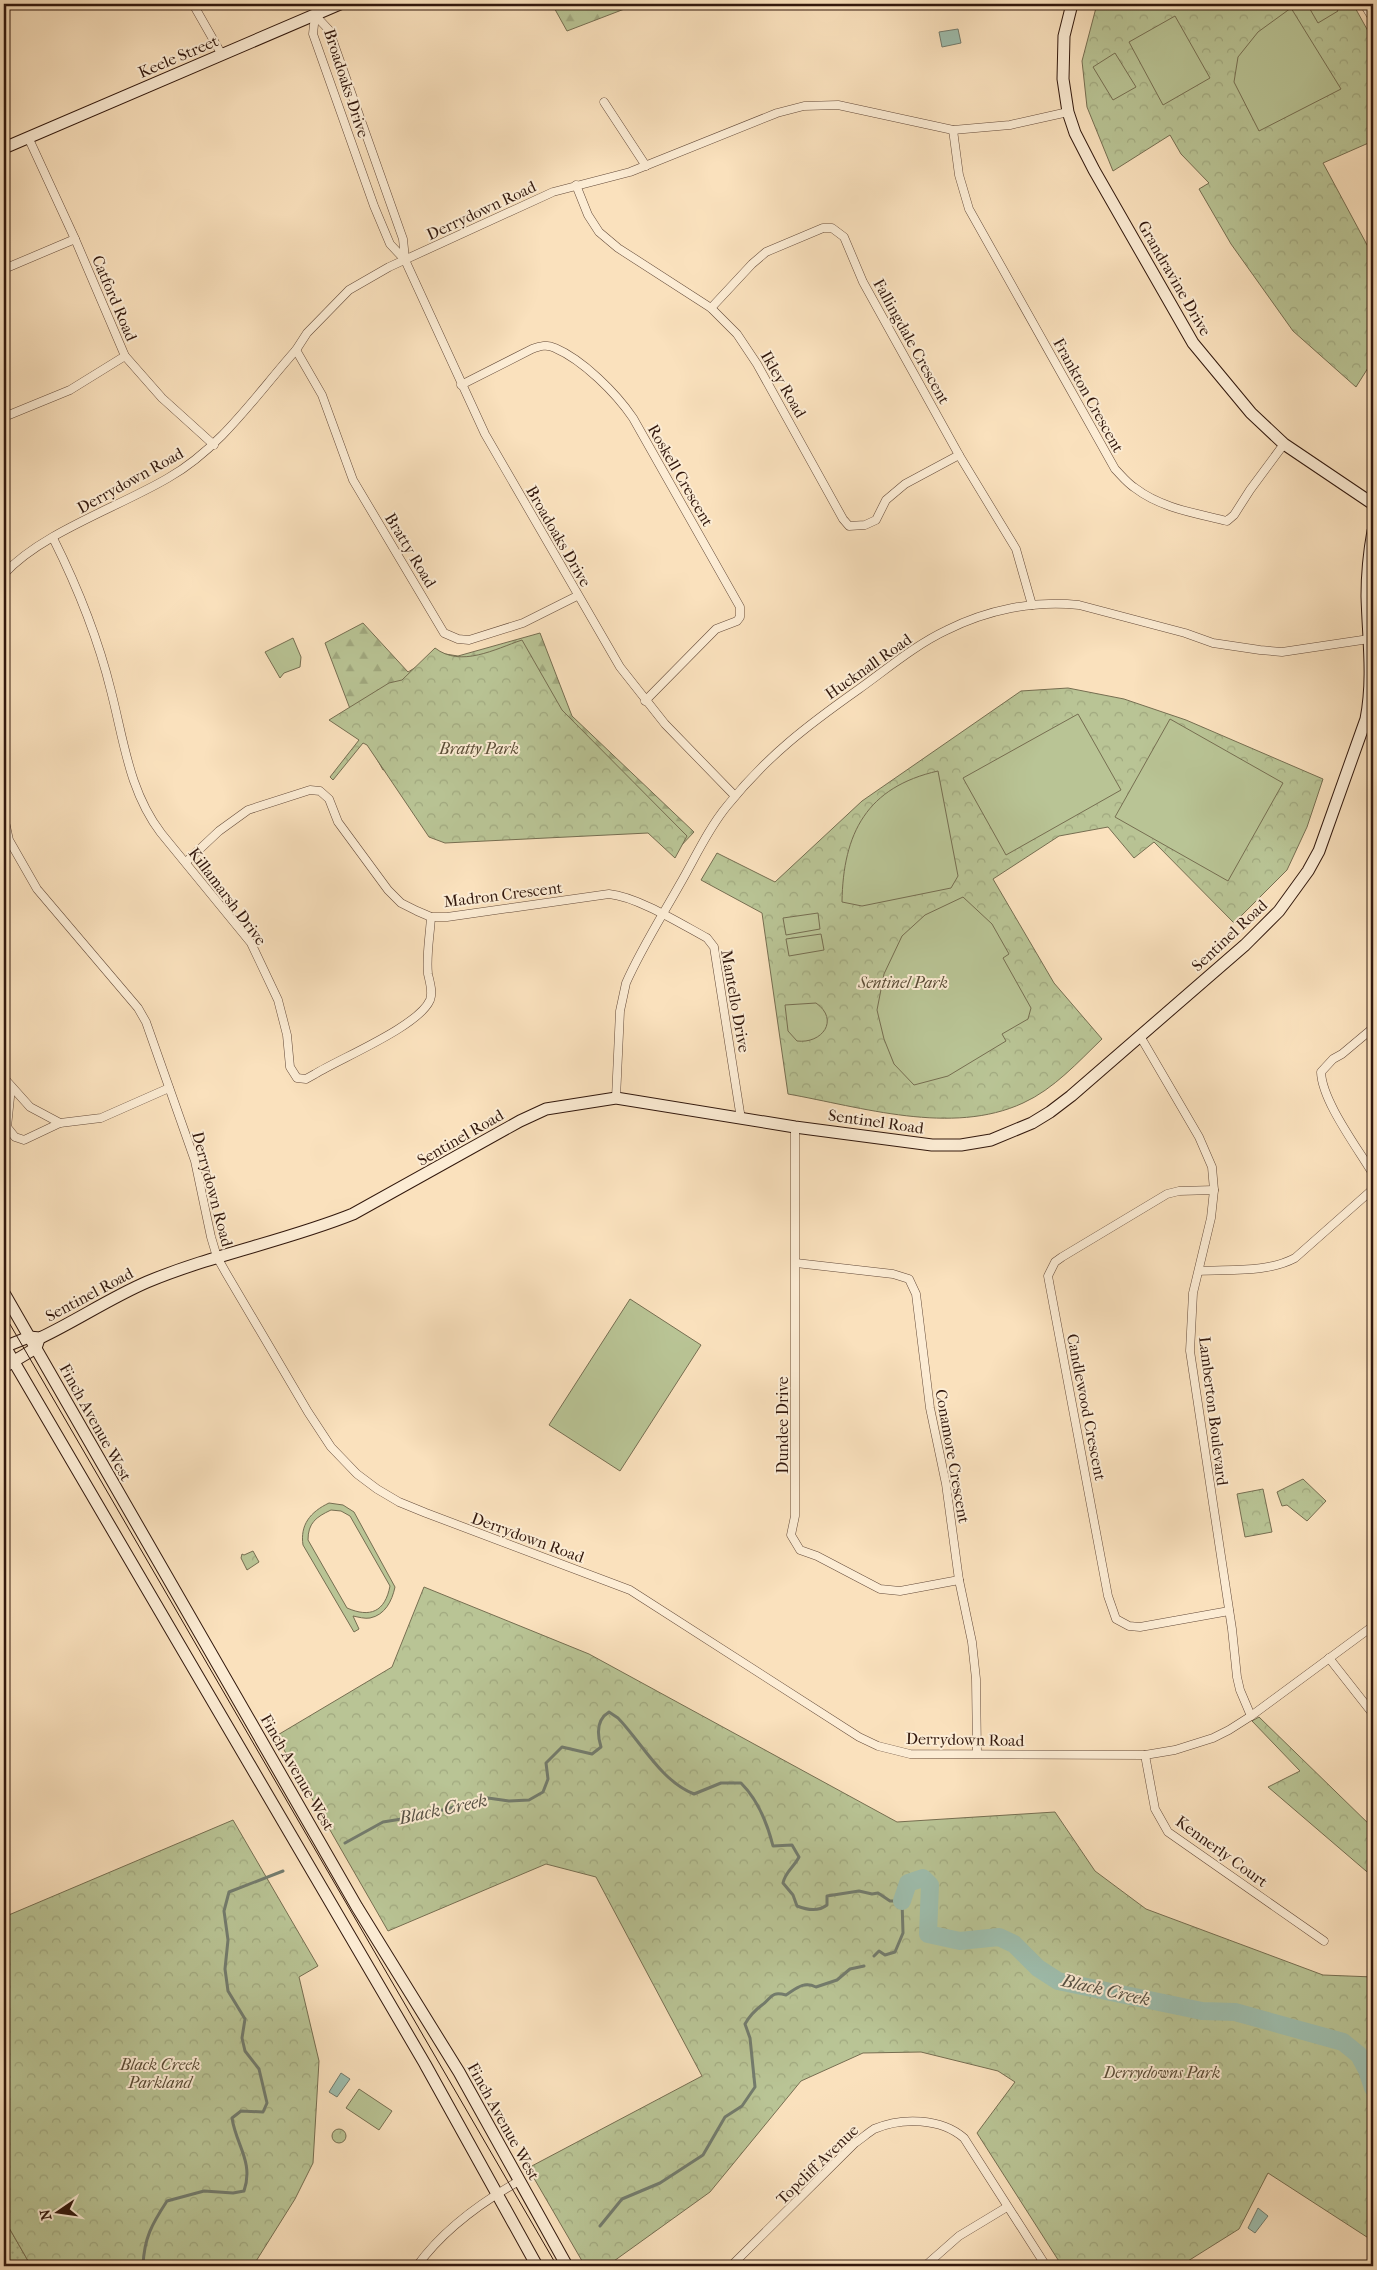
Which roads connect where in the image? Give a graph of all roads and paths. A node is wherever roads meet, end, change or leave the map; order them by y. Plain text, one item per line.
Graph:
1 (193, 4) edge
2 (340, 4) edge
3 (1072, 4) edge
4 (1364, 4) edge
5 (315, 15) junction
6 (1373, 20) edge
7 (222, 55) junction
8 (353, 95) junction
9 (337, 101) junction
10 (604, 102) dead end
11 (1068, 112) junction
12 (953, 130) junction
13 (366, 134) junction
14 (28, 137) junction
15 (351, 140) junction
16 (4, 147) edge
17 (646, 166) junction
18 (576, 185) junction
19 (389, 202) junction
20 (374, 206) junction
21 (75, 239) junction
22 (405, 260) junction
23 (4, 269) edge
24 (711, 308) junction
25 (296, 350) junction
26 (125, 356) junction
27 (461, 385) junction
28 (4, 417) edge
29 (1284, 444) junction
30 (214, 445) junction
31 (959, 455) junction
32 (1373, 504) edge
33 (1373, 532) edge
34 (52, 538) junction
35 (4, 574) edge
36 (578, 596) junction
37 (1032, 604) junction
38 (1369, 639) junction
39 (645, 701) junction
40 (735, 796) junction
41 (4, 817) edge
42 (186, 862) junction
43 (662, 915) junction
44 (431, 917) junction
45 (1373, 1028) edge
46 (1140, 1036) junction
47 (4, 1078) edge
48 (11, 1087) junction
49 (169, 1088) junction
50 (616, 1098) junction
51 (741, 1119) junction
52 (60, 1124) junction
53 (796, 1127) junction
54 (1373, 1174) edge
55 (1373, 1189) edge
56 (1214, 1190) junction
57 (217, 1257) junction
58 (796, 1263) junction
59 (1199, 1270) junction
60 (4, 1294) edge
61 (35, 1341) junction
62 (4, 1347) edge
63 (8, 1364) edge
64 (959, 1580) junction
65 (1229, 1611) junction
66 (1373, 1626) edge
67 (1329, 1658) junction
68 (1373, 1714) edge
69 (1251, 1716) junction
70 (977, 1754) junction
71 (1145, 1755) junction
72 (1324, 1941) dead end
73 (519, 2181) junction
74 (496, 2194) junction
75 (1008, 2207) junction
76 (417, 2266) edge
77 (537, 2266) edge
78 (567, 2266) edge
79 (731, 2266) edge
80 (925, 2266) edge
81 (1046, 2266) edge

1 - 7 street
2 - 5 main road, Keele Street
3 - 11 main road, Grandravine Drive
4 - 6 street
5 - 7 main road, Keele Street
5 - 8 street, Broadoaks Drive
5 - 9 street, Broadoaks Drive
7 - 14 main road, Keele Street
8 - 9 street
8 - 13 street, Broadoaks Drive
9 - 15 street, Broadoaks Drive
10 - 17 street
11 - 12 street, Derrydown Road
11 - 29 main road, Grandravine Drive
12 - 17 street, Derrydown Road
12 - 29 street, Frankton Crescent
13 - 15 street
13 - 19 street, Broadoaks Drive
14 - 16 main road, Keele Street
14 - 21 street, Catford Road
15 - 20 street, Broadoaks Drive
17 - 18 street, Derrydown Road
18 - 22 street, Derrydown Road
18 - 24 street, Ikley Road
19 - 20 street
19 - 22 street, Broadoaks Drive
20 - 22 street, Broadoaks Drive
21 - 23 street
21 - 26 street, Catford Road
22 - 25 street, Derrydown Road
22 - 27 street, Broadoaks Drive
24 - 31 street, Ikley Road
24 - 31 street, Fallingdale Crescent
25 - 30 street, Derrydown Road
25 - 36 street, Bratty Road
26 - 28 street
26 - 30 street, Catford Road
27 - 36 street, Broadoaks Drive
27 - 39 street, Roskell Crescent
29 - 32 main road, Grandravine Drive
30 - 34 street, Derrydown Road
31 - 37 street, Fallingdale Crescent
33 - 38 main road, Sentinel Road
34 - 35 street, Derrydown Road
34 - 42 street, Killamarsh Drive
36 - 39 street, Broadoaks Drive
37 - 38 street, Hucknall Road
37 - 40 street, Hucknall Road
38 - 46 main road, Sentinel Road
39 - 40 street, Broadoaks Drive
40 - 43 street, Hucknall Road
41 - 49 street, Derrydown Road
42 - 44 street, Madron Crescent
42 - 44 street, Killamarsh Drive
43 - 44 street, Madron Crescent
43 - 50 street, Hucknall Road
43 - 51 street, Mantello Drive
45 - 54 street
46 - 53 main road, Sentinel Road
46 - 56 street, Lamberton Boulevard
47 - 48 street
48 - 52 street
48 - 52 street
49 - 52 street
49 - 57 street, Derrydown Road
50 - 51 main road, Sentinel Road
50 - 57 main road, Sentinel Road
51 - 53 main road, Sentinel Road
53 - 58 street, Dundee Drive
55 - 59 street
56 - 59 street, Lamberton Boulevard
56 - 65 street, Candlewood Crescent
57 - 61 main road, Sentinel Road
57 - 70 street, Derrydown Road
58 - 64 street, Conamore Crescent
58 - 64 street, Dundee Drive
59 - 65 street, Lamberton Boulevard
60 - 61 main road, Finch Avenue West
61 - 62 main road, Sentinel Road
61 - 63 main road, Sentinel Road
61 - 73 main road, Finch Avenue West
62 - 63 main road
63 - 74 main road
64 - 70 street, Conamore Crescent
65 - 69 street, Lamberton Boulevard
66 - 67 street, Derrydown Road
67 - 68 street
67 - 69 street, Derrydown Road
69 - 71 street, Derrydown Road
70 - 71 street, Derrydown Road
71 - 72 street, Kennerly Court
73 - 74 street
73 - 78 main road, Finch Avenue West
74 - 76 street
74 - 77 main road
75 - 79 street, Topcliff Avenue
75 - 80 street
75 - 81 street, Topcliff Avenue

